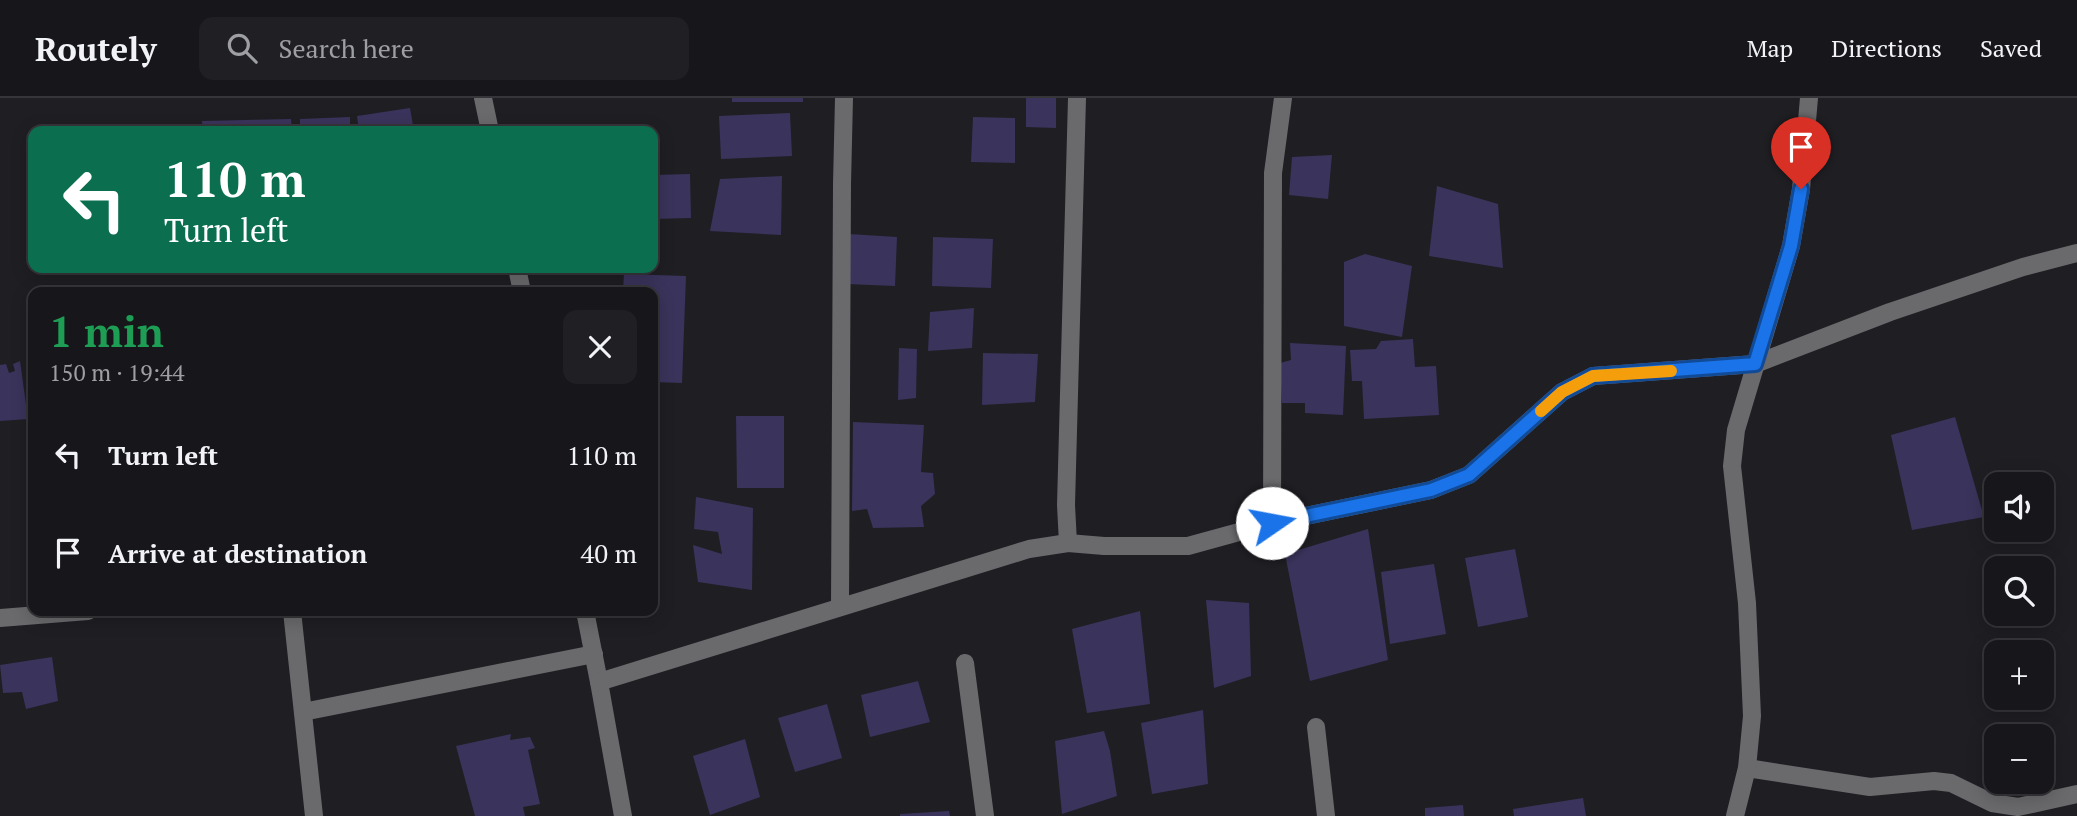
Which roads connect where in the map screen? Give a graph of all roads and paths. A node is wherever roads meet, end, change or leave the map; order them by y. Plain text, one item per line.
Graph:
1 (483, 98) edge
2 (844, 98) edge
3 (1077, 98) edge
4 (1283, 98) edge
5 (1809, 98) edge
6 (489, 126) edge
7 (2077, 253) edge
8 (1755, 364) junction
9 (1272, 523) junction
10 (1068, 543) junction
11 (840, 606) junction
12 (28, 616) edge
13 (293, 616) edge
14 (586, 616) edge
15 (0, 618) edge
16 (594, 654) junction
17 (965, 663) dead end
18 (599, 682) junction
19 (303, 712) junction
20 (1316, 727) dead end
21 (1747, 768) junction
22 (2077, 794) edge
23 (314, 816) edge
24 (623, 816) edge
25 (985, 816) edge
26 (1326, 816) edge
27 (1735, 816) edge

1 - 6 street
2 - 11 street
3 - 10 street
4 - 9 street
5 - 8 street
7 - 8 street
8 - 9 street
8 - 21 street
9 - 10 street
10 - 11 street
11 - 18 street
12 - 15 street
13 - 19 street
14 - 16 street
16 - 18 street
16 - 19 street
17 - 25 street
18 - 24 street
19 - 23 street
20 - 26 street
21 - 22 street
21 - 27 street

